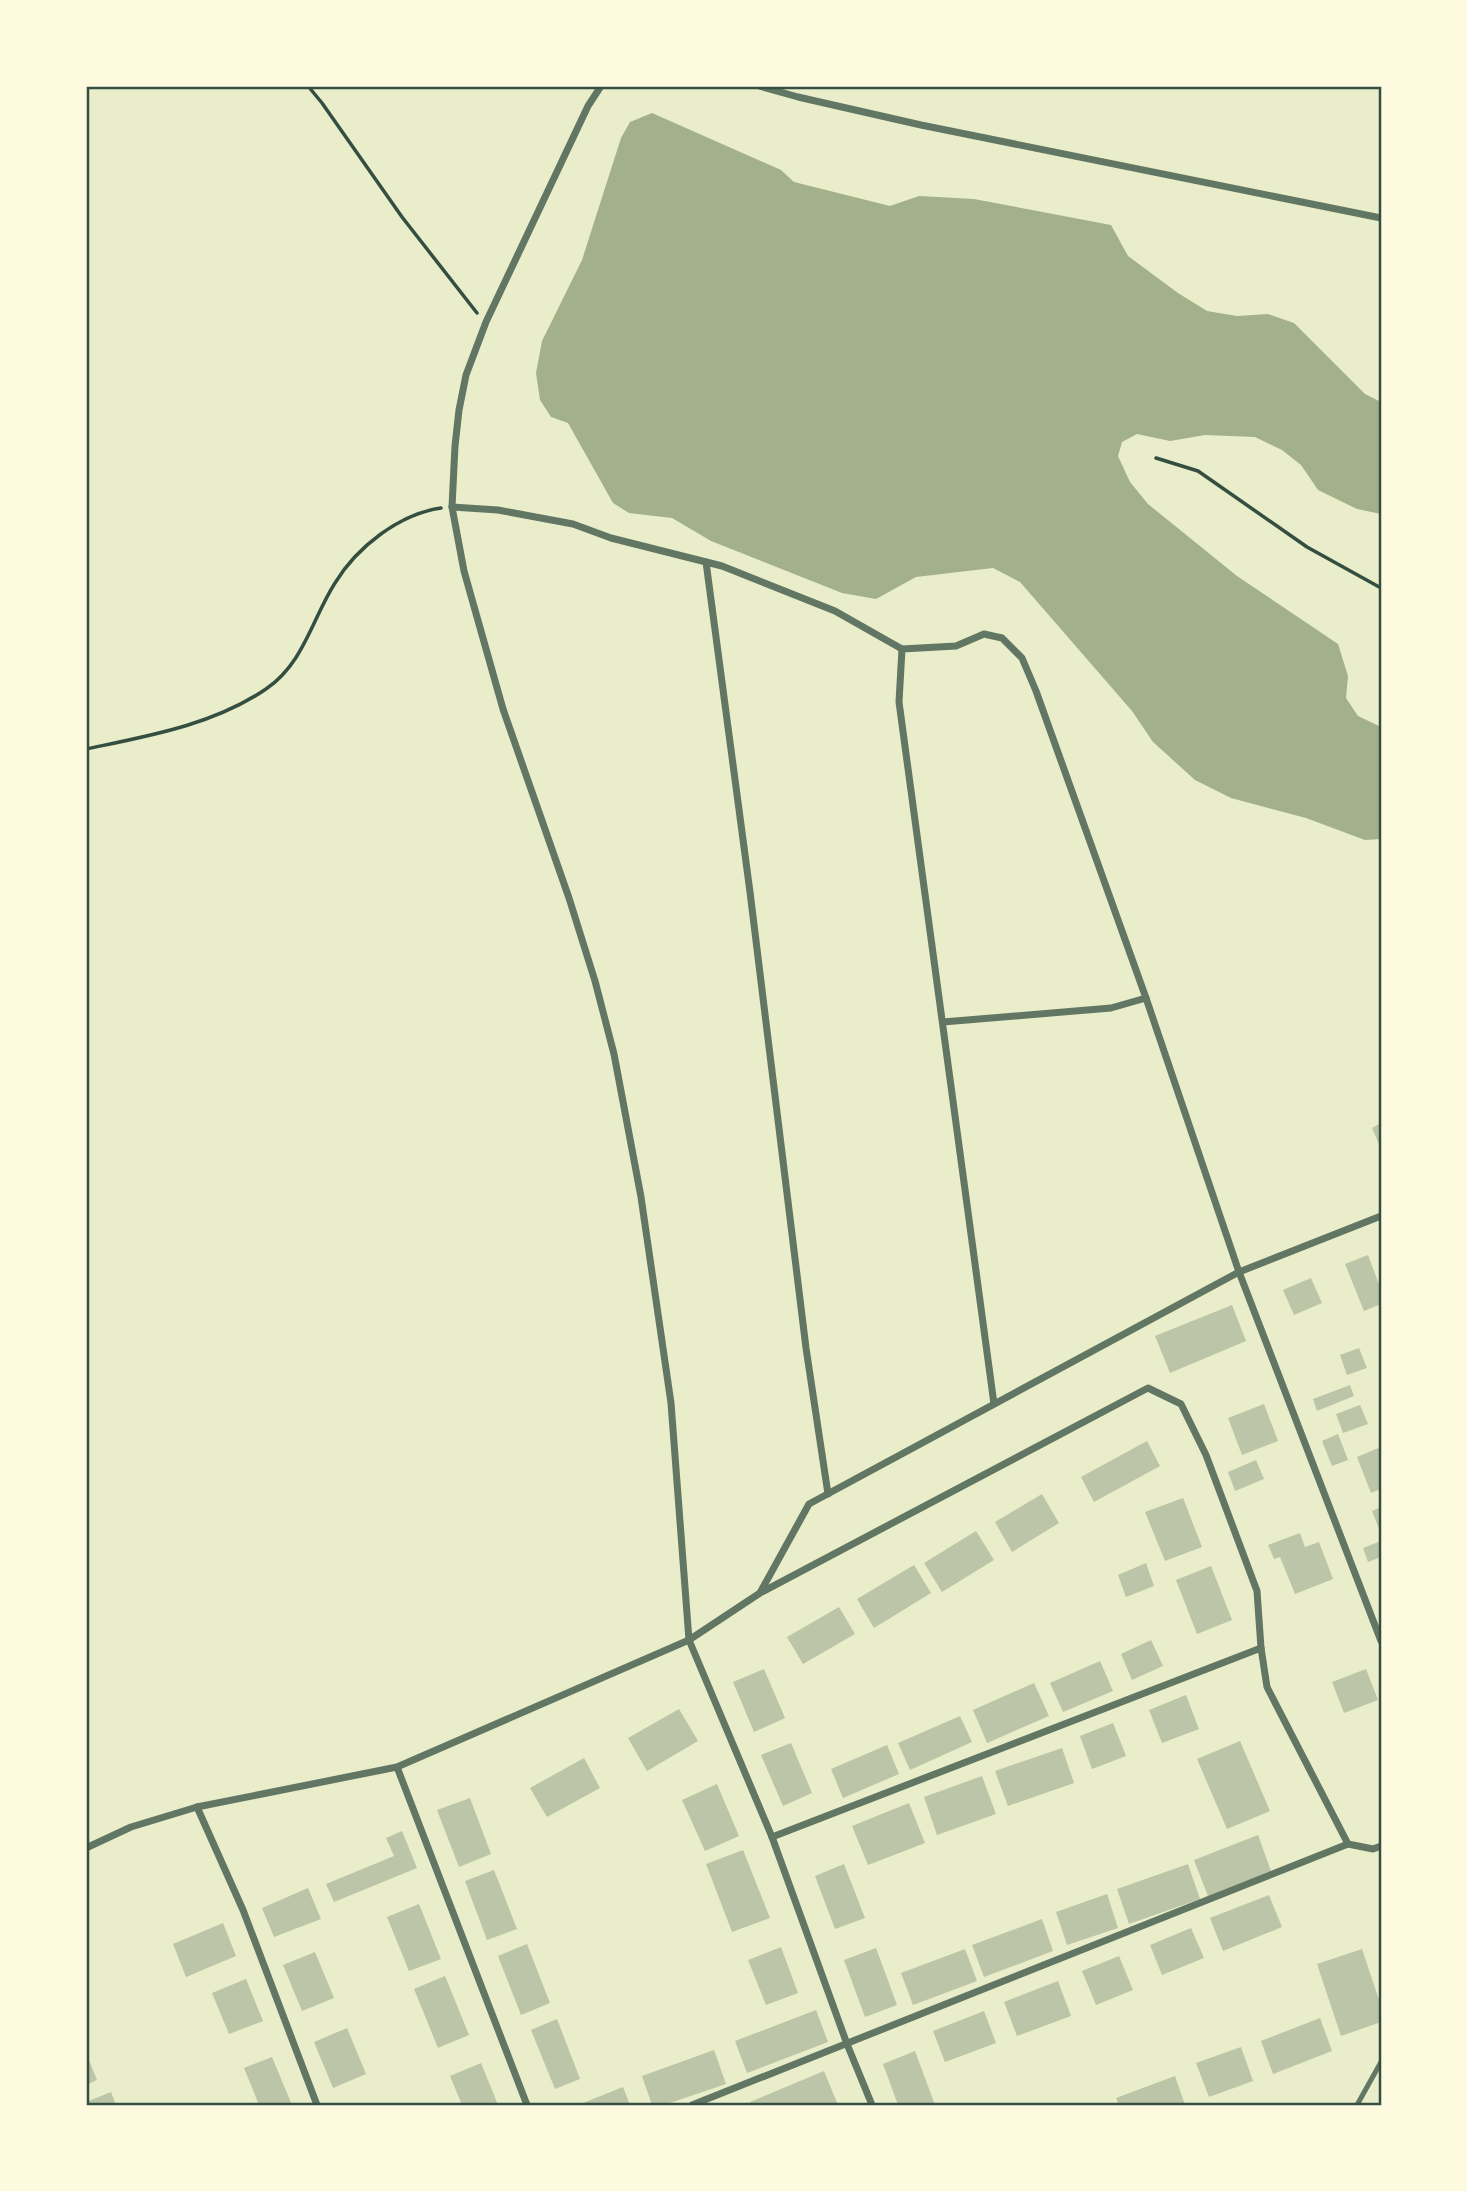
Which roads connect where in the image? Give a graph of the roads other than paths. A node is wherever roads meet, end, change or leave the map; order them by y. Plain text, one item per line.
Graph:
1 (601, 86) edge
2 (759, 86) edge
3 (1381, 218) edge
4 (452, 507) junction
5 (706, 562) junction
6 (902, 649) junction
7 (1146, 998) junction
8 (943, 1022) junction
9 (1381, 1216) edge
10 (1239, 1272) junction
11 (993, 1404) junction
12 (828, 1494) junction
13 (760, 1593) junction
14 (689, 1640) junction
15 (1381, 1641) edge
16 (1261, 1648) junction
17 (397, 1767) junction
18 (197, 1807) junction
19 (772, 1837) junction
20 (1348, 1844) junction
21 (1381, 1846) edge
22 (86, 1848) edge
23 (847, 2044) junction
24 (1381, 2062) edge
25 (317, 2105) edge
26 (527, 2105) edge
27 (692, 2105) edge
28 (872, 2105) edge
29 (1357, 2105) edge

1 - 4 street
2 - 3 street
4 - 5 street
4 - 14 street
5 - 6 street
5 - 12 street
6 - 7 street
6 - 8 street
7 - 8 street
7 - 10 street
8 - 11 street
9 - 10 street
10 - 11 street
10 - 15 street
11 - 12 street
12 - 13 street
13 - 14 street
13 - 16 street
14 - 17 street
14 - 19 street
16 - 19 street
16 - 20 street
17 - 18 street
17 - 26 street
18 - 22 street
18 - 25 street
19 - 23 street
20 - 21 street
20 - 23 street
23 - 27 street
23 - 28 street
24 - 29 lane

